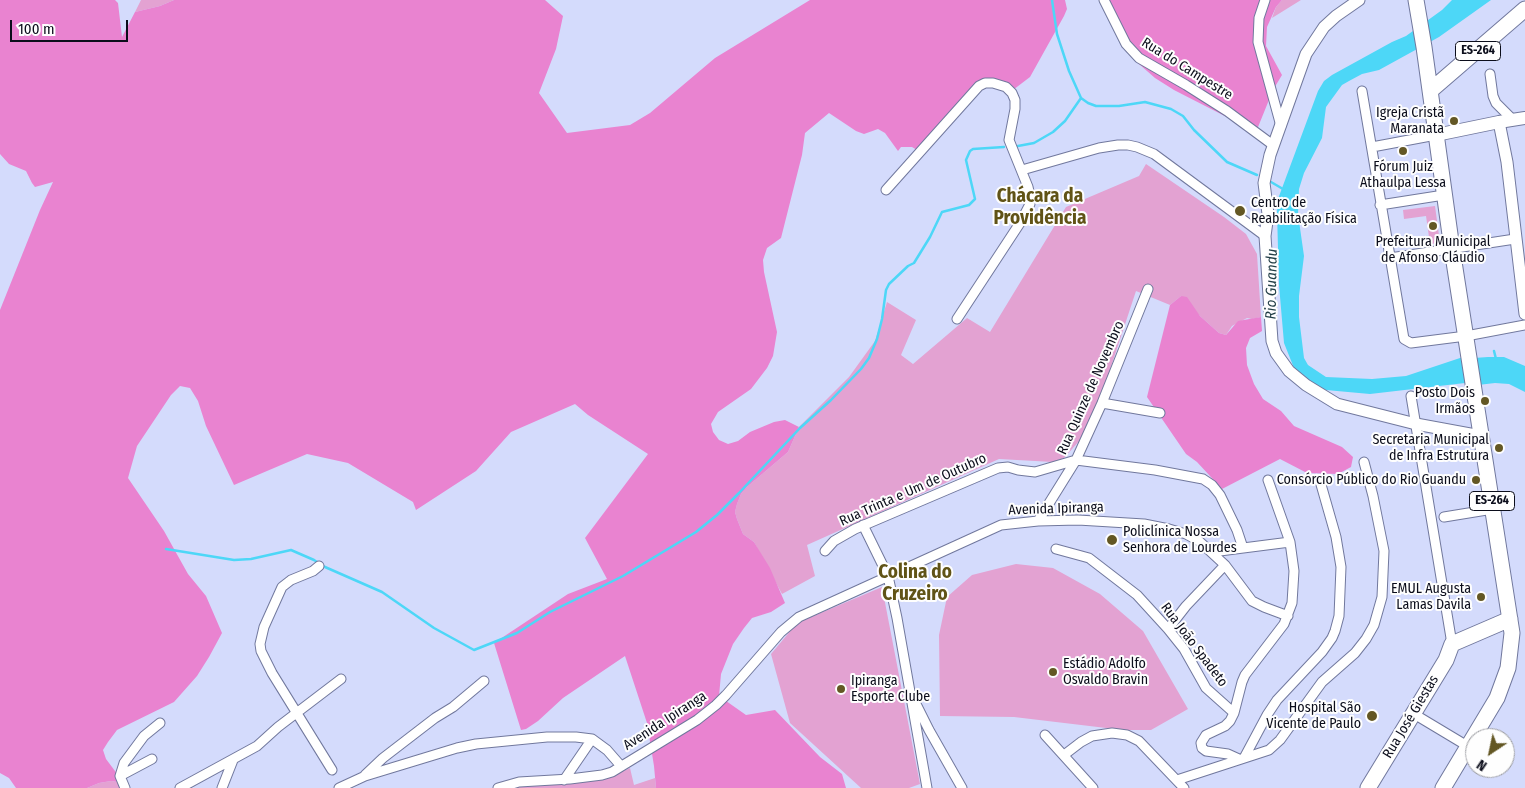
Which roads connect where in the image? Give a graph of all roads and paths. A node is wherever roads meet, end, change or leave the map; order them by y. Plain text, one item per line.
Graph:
1 (1104, 0) edge
2 (1265, 0) edge
3 (1359, 0) edge
4 (1416, 0) edge
5 (1525, 9) edge
6 (1490, 74) dead end
7 (1362, 91) dead end
8 (1430, 91) junction
9 (1519, 119) edge
10 (1499, 122) junction
11 (1281, 126) junction
12 (1436, 135) junction
13 (1273, 146) junction
14 (1372, 147) junction
15 (1022, 170) junction
16 (886, 190) dead end
17 (1444, 195) junction
18 (1380, 206) junction
19 (1265, 236) junction
20 (1519, 244) edge
21 (1452, 249) junction
22 (1390, 258) junction
23 (1148, 290) dead end
24 (1525, 314) edge
25 (958, 319) dead end
26 (1525, 325) edge
27 (1467, 342) junction
28 (1411, 396) dead end
29 (1102, 403) junction
30 (1160, 413) dead end
31 (1416, 424) junction
32 (1481, 436) junction
33 (1076, 460) junction
34 (1364, 462) dead end
35 (1268, 480) dead end
36 (1320, 481) dead end
37 (1493, 509) junction
38 (1444, 517) dead end
39 (1038, 521) junction
40 (863, 525) junction
41 (1290, 542) junction
42 (1243, 548) junction
43 (1056, 549) dead end
44 (825, 551) dead end
45 (1212, 552) junction
46 (1225, 565) junction
47 (319, 566) dead end
48 (888, 576) junction
49 (1288, 616) junction
50 (1510, 619) junction
51 (1168, 629) junction
52 (1452, 644) junction
53 (341, 678) dead end
54 (484, 681) dead end
55 (909, 690) junction
56 (297, 712) junction
57 (1234, 712) junction
58 (1414, 714) junction
59 (160, 722) dead end
60 (1480, 728) edge
61 (1046, 735) dead end
62 (592, 740) junction
63 (1465, 745) edge
64 (1465, 753) edge
65 (1064, 755) junction
66 (1241, 758) junction
67 (152, 759) dead end
68 (233, 760) junction
69 (621, 766) junction
70 (332, 770) dead end
71 (120, 776) junction
72 (365, 776) junction
73 (564, 780) junction
74 (1177, 780) junction
75 (125, 788) edge
76 (180, 788) edge
77 (222, 788) edge
78 (339, 788) edge
79 (498, 788) edge
80 (927, 788) edge
81 (962, 788) edge
82 (1093, 788) edge
83 (1184, 788) edge
84 (1368, 788) edge
85 (1443, 788) edge

1 - 13 street, Rua do Campestre
2 - 11 street
3 - 11 street
4 - 8 main road, ES-264
5 - 8 main road, ES-264
6 - 9 street
7 - 14 street
8 - 12 main road, ES-264
9 - 10 main road
10 - 12 main road
10 - 20 street
11 - 13 street
12 - 14 street
12 - 17 main road, ES-264
13 - 19 street
14 - 18 street
15 - 16 street
15 - 19 street
15 - 25 street
17 - 18 street
17 - 21 main road, ES-264
18 - 22 street
19 - 31 street
20 - 21 street
20 - 24 street
21 - 22 street
21 - 27 main road, ES-264
22 - 27 street
23 - 29 street, Rua Quinze de Novembro
26 - 27 street
27 - 32 main road, ES-264
28 - 31 street
29 - 30 street
29 - 33 street, Rua Quinze de Novembro
31 - 32 street
31 - 52 street
32 - 37 main road, ES-264
33 - 39 street, Rua Quinze de Novembro
33 - 40 street, Rua Trinta e Um de Outubro
33 - 42 street
34 - 66 street
35 - 41 street
36 - 66 street
37 - 38 street
37 - 50 main road, ES-264
39 - 45 street, Avenida Ipiranga
39 - 48 street, Avenida Ipiranga
40 - 44 street, Rua Trinta e Um de Outubro
40 - 48 street
41 - 42 street
41 - 49 street
42 - 45 street
43 - 51 street, Rua João Spadeto
45 - 46 street, Avenida Ipiranga
46 - 49 street, Avenida Ipiranga
46 - 51 street
47 - 56 street
48 - 55 street
48 - 69 street, Avenida Ipiranga
49 - 57 street
50 - 52 main road
50 - 60 main road, ES-264
51 - 57 street, Rua João Spadeto
52 - 58 main road, Rua José Giestas
53 - 56 street
54 - 72 street
55 - 80 street
55 - 81 street
56 - 68 street
56 - 70 street
57 - 66 street
58 - 63 street
58 - 84 main road, Rua José Giestas
59 - 71 street
61 - 65 street
62 - 69 street
62 - 72 street
62 - 73 street
64 - 85 main road, ES-264
65 - 74 street
65 - 82 street
66 - 74 street
67 - 71 street
68 - 76 street
68 - 77 street
69 - 73 street, Avenida Ipiranga
71 - 75 street
72 - 78 street
73 - 79 street, Avenida Ipiranga
74 - 83 street

